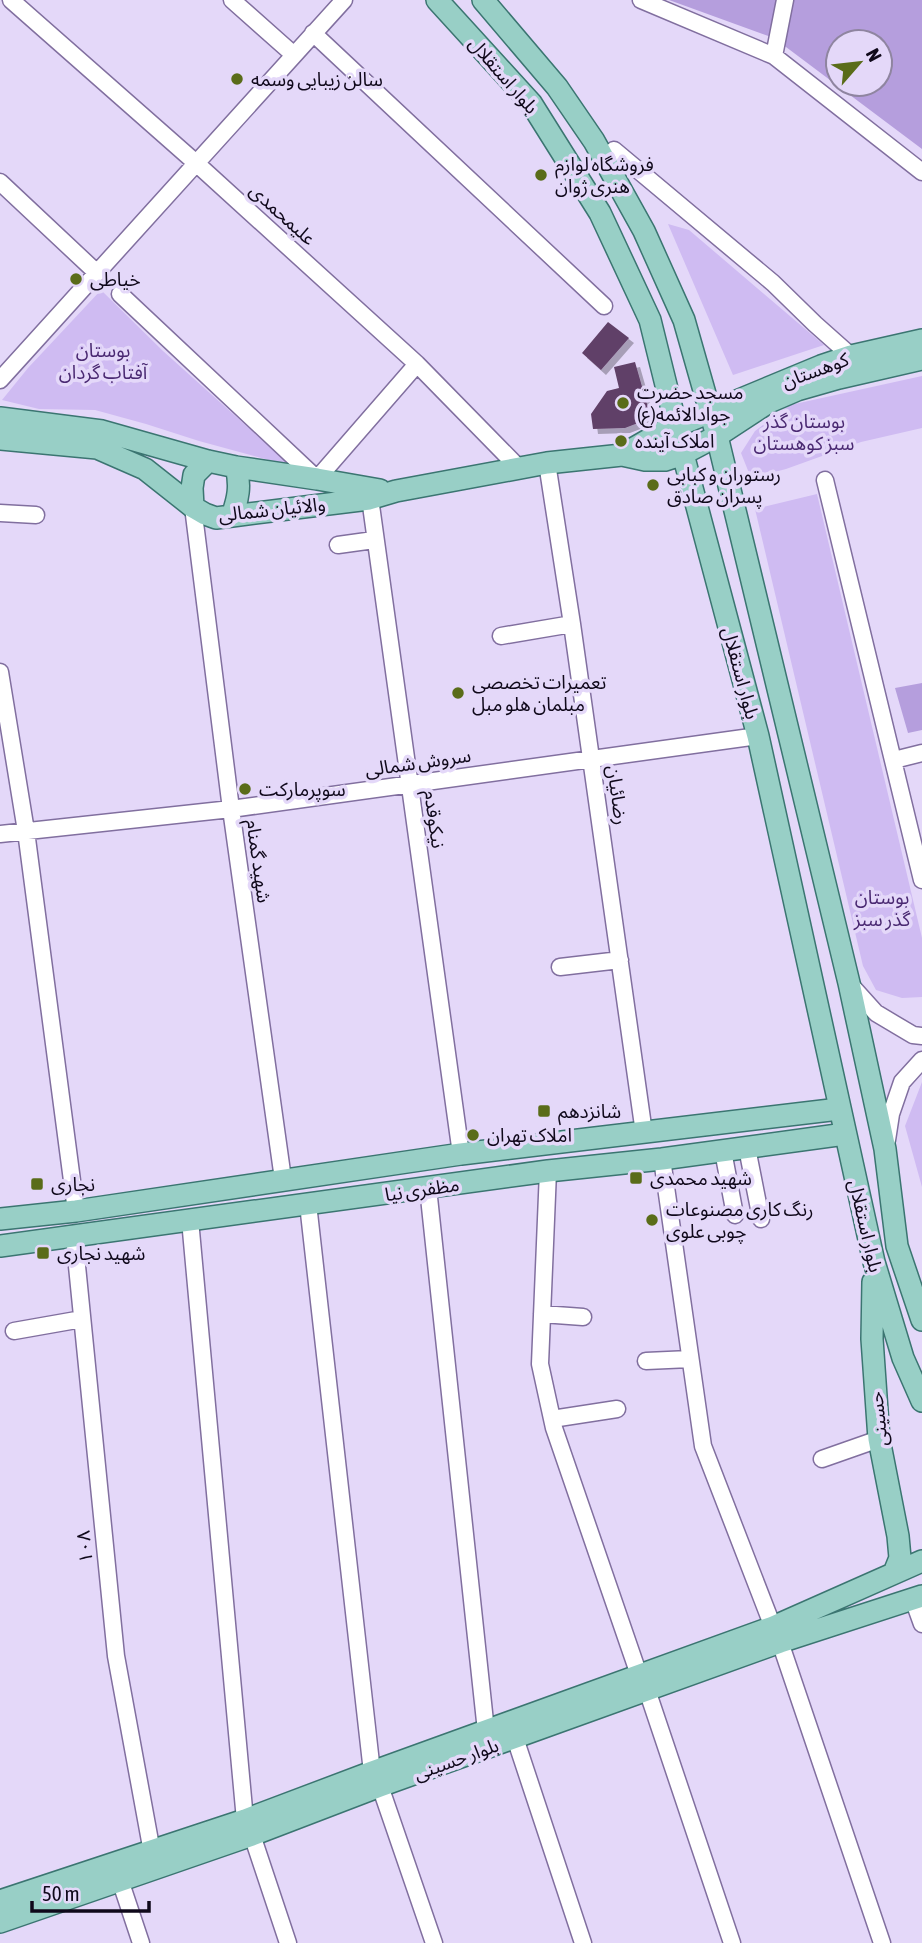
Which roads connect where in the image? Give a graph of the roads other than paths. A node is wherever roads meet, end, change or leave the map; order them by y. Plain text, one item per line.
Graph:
1 (11, 0) edge
2 (232, 0) edge
3 (344, 0) edge
4 (437, 0) edge
5 (483, 0) edge
6 (640, 0) edge
7 (785, 0) edge
8 (313, 33) junction
9 (293, 55) junction
10 (774, 56) junction
11 (614, 150) dead end
12 (196, 163) junction
13 (922, 172) edge
14 (0, 182) edge
15 (97, 273) junction
16 (120, 294) dead end
17 (604, 306) dead end
18 (922, 340) edge
19 (922, 359) edge
20 (417, 364) junction
21 (858, 364) junction
22 (3, 369) edge
23 (711, 411) junction
24 (0, 418) edge
25 (676, 427) junction
26 (717, 436) junction
27 (0, 439) edge
28 (683, 454) junction
29 (622, 455) junction
30 (208, 461) junction
31 (547, 463) junction
32 (236, 467) junction
33 (519, 468) junction
34 (317, 479) junction
35 (825, 480) dead end
36 (369, 494) junction
37 (193, 507) junction
38 (0, 513) edge
39 (36, 514) dead end
40 (232, 516) junction
41 (374, 540) junction
42 (338, 545) dead end
43 (572, 624) junction
44 (501, 636) dead end
45 (0, 672) edge
46 (758, 736) junction
47 (922, 753) edge
48 (591, 759) junction
49 (894, 760) junction
50 (409, 784) junction
51 (231, 809) junction
52 (26, 831) junction
53 (0, 834) edge
54 (922, 880) edge
55 (620, 960) junction
56 (559, 967) dead end
57 (849, 983) junction
58 (922, 1036) edge
59 (922, 1060) edge
60 (839, 1109) junction
61 (787, 1115) junction
62 (644, 1133) junction
63 (845, 1134) junction
64 (802, 1140) junction
65 (747, 1148) junction
66 (885, 1149) junction
67 (723, 1151) junction
68 (461, 1154) junction
69 (662, 1159) junction
70 (548, 1171) junction
71 (283, 1180) junction
72 (428, 1188) junction
73 (308, 1204) junction
74 (76, 1211) junction
75 (735, 1215) dead end
76 (0, 1219) edge
77 (761, 1219) dead end
78 (190, 1220) junction
79 (74, 1236) junction
80 (0, 1246) edge
81 (874, 1262) junction
82 (542, 1314) junction
83 (583, 1317) dead end
84 (82, 1319) junction
85 (922, 1320) edge
86 (14, 1331) dead end
87 (690, 1359) junction
88 (646, 1360) dead end
89 (922, 1401) edge
90 (617, 1409) dead end
91 (552, 1419) junction
92 (878, 1439) junction
93 (822, 1459) dead end
94 (922, 1561) edge
95 (894, 1573) junction
96 (919, 1596) edge
97 (922, 1624) edge
98 (776, 1635) junction
99 (643, 1683) junction
100 (486, 1731) junction
101 (515, 1738) junction
102 (376, 1779) junction
103 (248, 1827) junction
104 (152, 1852) junction
105 (120, 1880) junction
106 (0, 1901) edge
107 (0, 1922) edge
108 (141, 1943) edge
109 (288, 1943) edge
110 (433, 1943) edge
111 (583, 1943) edge
112 (732, 1943) edge
113 (882, 1943) edge

1 - 12 street, علیمحمدی
2 - 9 street
3 - 8 street
4 - 25 main road, بلوار استقلال
5 - 23 main road, بلوار استقلال
6 - 10 street
7 - 10 street
8 - 9 street
8 - 17 street
9 - 12 street
10 - 13 street
11 - 21 street
12 - 15 street
12 - 20 street, علیمحمدی
14 - 15 street
15 - 22 street
16 - 34 street
18 - 21 main road, کوهستان
19 - 21 main road, کوهستان
20 - 33 street, علیمحمدی
20 - 34 street
21 - 23 main road, کوهستان
21 - 26 main road, کوهستان
23 - 25 main road, کوهستان
23 - 26 main road, بلوار استقلال
24 - 30 main road, والائیان شمالی
25 - 28 main road, بلوار استقلال
25 - 29 main road, والائیان شمالی
26 - 28 main road, کوهستان
26 - 57 main road, بلوار استقلال
27 - 37 main road, والائیان شمالی
28 - 29 main road, والائیان شمالی
28 - 46 main road, بلوار استقلال
29 - 31 main road, والائیان شمالی
30 - 32 main road, والائیان شمالی
30 - 37 main road
31 - 33 main road, والائیان شمالی
31 - 43 street, رضائیان
32 - 34 main road, والائیان شمالی
32 - 40 main road
33 - 36 main road, والائیان شمالی
34 - 36 main road, والائیان شمالی
35 - 49 street
36 - 40 main road, والائیان شمالی
36 - 41 street, نیکوقدم
37 - 40 main road, والائیان شمالی
37 - 51 street, شهید گمنام
38 - 39 street
41 - 42 street
41 - 50 street, نیکوقدم
43 - 44 street
43 - 48 street, رضائیان
45 - 52 street
46 - 48 street, سروش شمالی
46 - 60 main road, بلوار استقلال
47 - 49 street
48 - 50 street, سروش شمالی
48 - 55 street, رضائیان
49 - 54 street
50 - 51 street, سروش شمالی
50 - 68 street, نیکوقدم
51 - 52 street, سروش شمالی
51 - 71 street, شهید گمنام
52 - 53 street, سروش شمالی
52 - 74 street
55 - 56 street
55 - 62 street, رضائیان
57 - 58 street
57 - 66 main road, بلوار استقلال
59 - 66 street
60 - 61 main road, مظفری نیا
60 - 63 main road, بلوار استقلال
61 - 62 main road, مظفری نیا
61 - 64 main road
62 - 68 main road, مظفری نیا
63 - 64 main road, مظفری نیا
63 - 81 main road, بلوار استقلال
64 - 65 main road, مظفری نیا
65 - 67 main road, مظفری نیا
65 - 77 street
66 - 85 main road, بلوار استقلال
67 - 69 main road, مظفری نیا
67 - 75 street
68 - 71 main road, مظفری نیا
69 - 70 main road, مظفری نیا
69 - 87 street
70 - 72 main road, مظفری نیا
70 - 82 street
71 - 74 main road, مظفری نیا
72 - 73 main road, مظفری نیا
72 - 100 street
73 - 78 main road, مظفری نیا
73 - 102 street
74 - 76 main road, مظفری نیا
78 - 79 main road, مظفری نیا
78 - 103 street
79 - 80 main road, مظفری نیا
79 - 84 street, ۱۰۸
81 - 89 main road, بلوار استقلال
81 - 92 main road, حسینی
82 - 83 street
82 - 91 street
84 - 86 street
84 - 104 street, ۱۰۸
87 - 88 street
87 - 98 street
90 - 91 street
91 - 99 street
92 - 93 street
92 - 95 main road, حسینی
94 - 95 main road, بلوار حسینی
95 - 98 main road, بلوار حسینی
96 - 97 street
96 - 98 main road, بلوار حسینی
98 - 99 main road, بلوار حسینی
98 - 113 street
99 - 100 main road, بلوار حسینی
99 - 101 main road, بلوار حسینی
99 - 112 street
100 - 102 main road, بلوار حسینی
101 - 102 main road, بلوار حسینی
101 - 111 street
102 - 103 main road, بلوار حسینی
102 - 110 street
103 - 104 main road, بلوار حسینی
103 - 105 main road, بلوار حسینی
103 - 109 street
104 - 106 main road, بلوار حسینی
105 - 107 main road, بلوار حسینی
105 - 108 street

